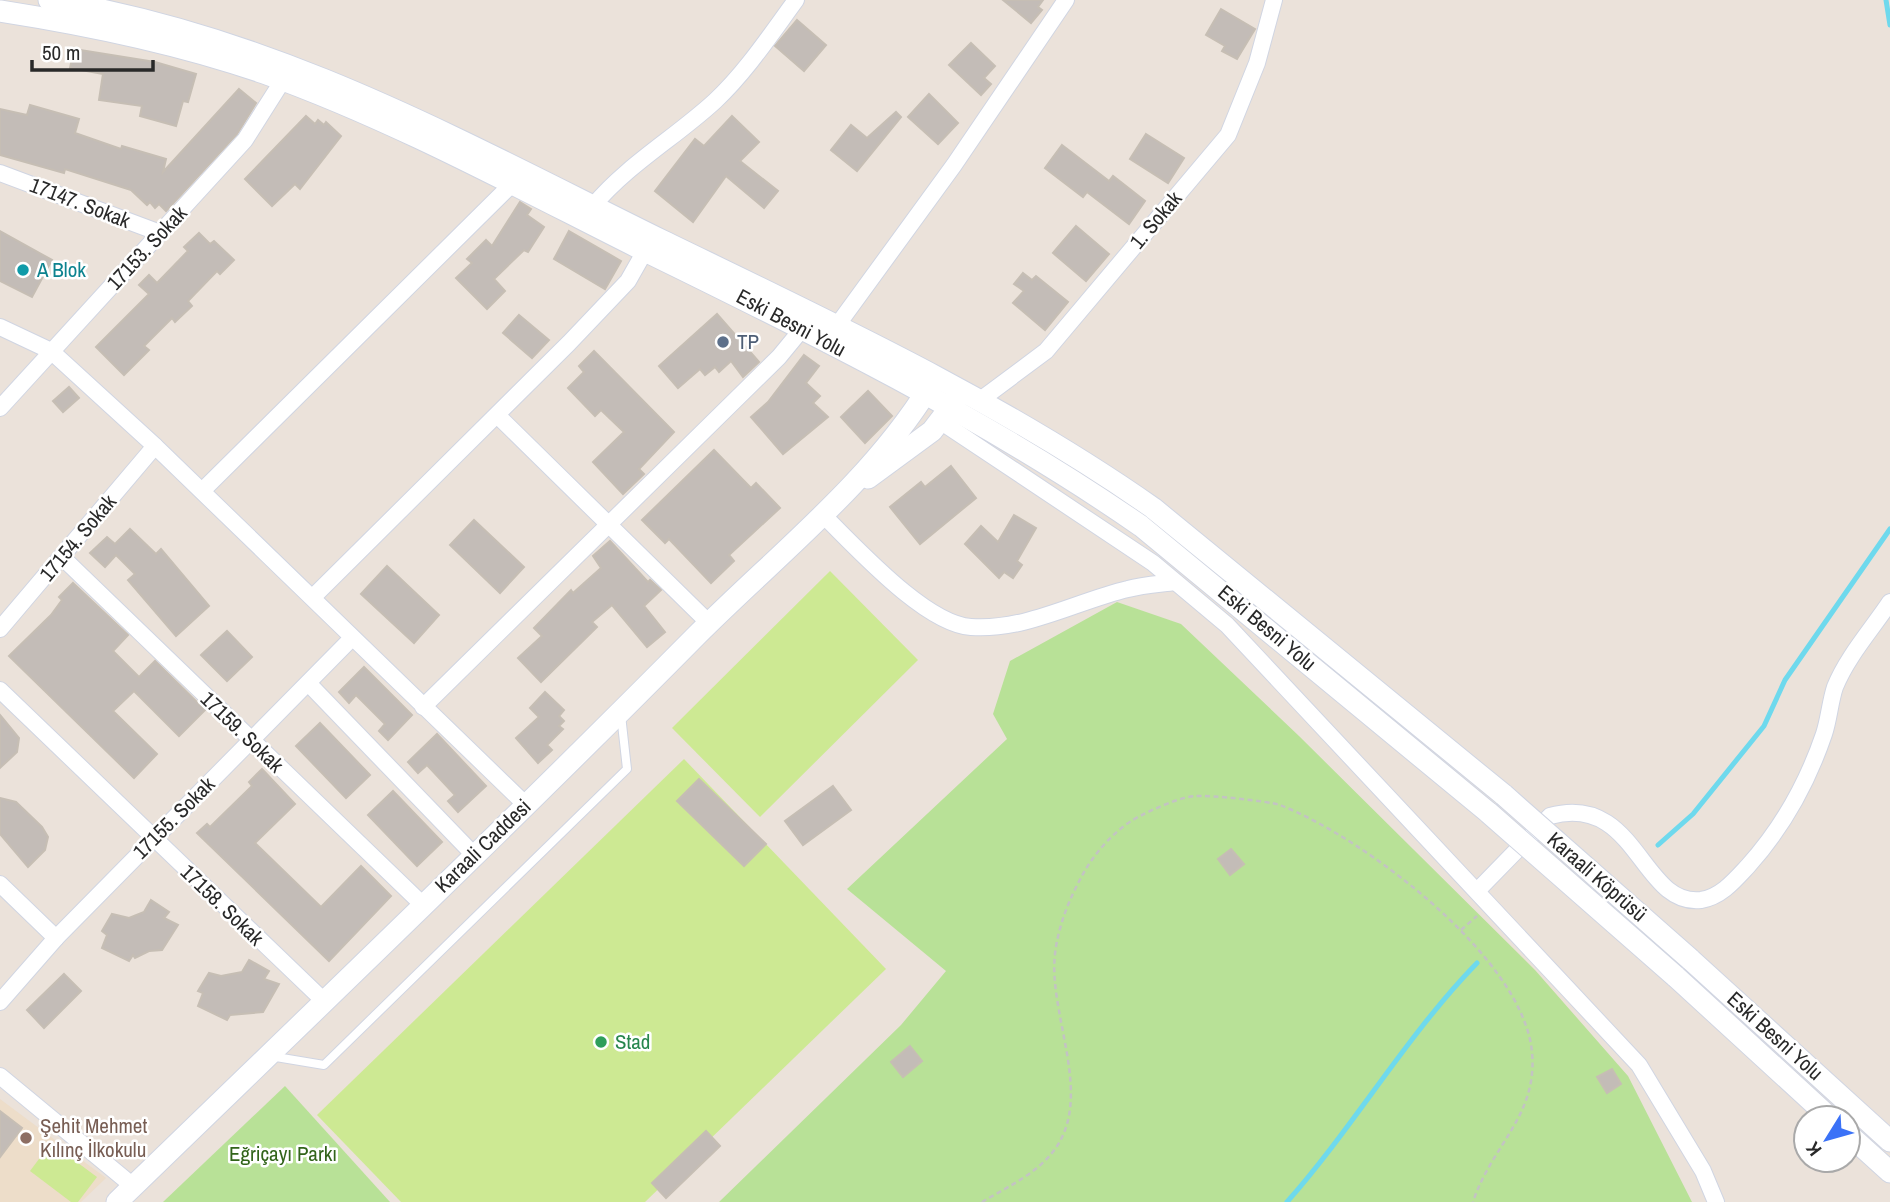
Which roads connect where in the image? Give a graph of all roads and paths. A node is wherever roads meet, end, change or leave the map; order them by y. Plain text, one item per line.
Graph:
1 (49, 0) edge
2 (796, 0) edge
3 (1066, 0) edge
4 (1274, 0) edge
5 (1, 14) edge
6 (283, 80) junction
7 (0, 173) edge
8 (512, 184) junction
9 (593, 206) junction
10 (160, 233) junction
11 (645, 251) junction
12 (0, 327) edge
13 (836, 327) junction
14 (802, 329) junction
15 (51, 351) junction
16 (930, 387) junction
17 (958, 406) junction
18 (0, 408) edge
19 (497, 415) junction
20 (155, 446) junction
21 (202, 491) junction
22 (849, 491) junction
23 (823, 515) junction
24 (607, 524) junction
25 (63, 558) junction
26 (1175, 582) junction
27 (313, 597) junction
28 (1890, 602) edge
29 (709, 623) junction
30 (0, 629) edge
31 (352, 638) junction
32 (309, 684) junction
33 (0, 690) edge
34 (423, 707) junction
35 (621, 712) junction
36 (252, 741) junction
37 (1504, 795) joint
38 (526, 805) junction
39 (1489, 813) joint
40 (153, 839) junction
41 (474, 855) junction
42 (0, 884) edge
43 (1477, 891) junction
44 (423, 905) junction
45 (1490, 905) junction
46 (1461, 930) junction
47 (56, 938) junction
48 (1690, 959) joint
49 (1675, 976) joint
50 (0, 1002) edge
51 (324, 1002) junction
52 (268, 1056) junction
53 (0, 1076) edge
54 (1815, 1104) edge
55 (1890, 1142) edge
56 (1862, 1147) edge
57 (1890, 1172) edge
58 (133, 1186) junction
59 (117, 1202) edge
60 (982, 1202) edge
61 (1473, 1202) edge
62 (1716, 1202) edge

1 - 9 main road, Eski Besni Yolu
2 - 9 street
3 - 13 street
4 - 17 street, 1. Sokak
5 - 6 main road, Eski Besni Yolu
6 - 8 main road, Eski Besni Yolu
6 - 10 street, 17153. Sokak
7 - 10 street, 17147. Sokak
8 - 11 main road, Eski Besni Yolu
8 - 21 street
9 - 13 main road, Eski Besni Yolu
10 - 15 street, 17153. Sokak
11 - 14 main road, Eski Besni Yolu
11 - 19 street
12 - 15 street
13 - 16 main road, Eski Besni Yolu
14 - 16 main road, Eski Besni Yolu
14 - 24 street
15 - 18 street, 17153. Sokak
15 - 20 street
16 - 17 main road, Eski Besni Yolu
16 - 22 main road
17 - 22 main road
17 - 26 street
17 - 37 main road, Eski Besni Yolu
17 - 39 main road, Eski Besni Yolu
19 - 24 street
19 - 27 street
20 - 21 street
20 - 25 street, 17154. Sokak
21 - 27 street
22 - 23 main road, Karaali Caddesi
23 - 26 street
23 - 29 main road, Karaali Caddesi
24 - 29 street
24 - 34 street
25 - 30 street, 17154. Sokak
25 - 36 street, 17159. Sokak
26 - 43 street
27 - 31 street
28 - 43 street
29 - 35 main road, Karaali Caddesi
31 - 32 street, 17155. Sokak
31 - 34 street
32 - 36 street, 17155. Sokak
32 - 41 street
33 - 40 street, 17158. Sokak
34 - 38 street
35 - 38 main road, Karaali Caddesi
35 - 52 lane
36 - 40 street, 17155. Sokak
36 - 44 street, 17159. Sokak
37 - 48 main road, Karaali Köprüsü, bridge
38 - 41 main road, Karaali Caddesi
39 - 49 main road, Karaali Köprüsü, bridge
40 - 47 street, 17155. Sokak
40 - 51 street, 17158. Sokak
41 - 44 main road, Karaali Caddesi
42 - 47 street
43 - 45 street
44 - 51 main road, Karaali Caddesi
45 - 46 path
45 - 62 street
46 - 60 path
46 - 61 path
47 - 50 street, 17155. Sokak
48 - 55 main road, Eski Besni Yolu
49 - 54 main road, Eski Besni Yolu
51 - 52 main road, Karaali Caddesi
52 - 58 main road, Karaali Caddesi
53 - 58 street
56 - 57 main road
58 - 59 main road, Karaali Caddesi

